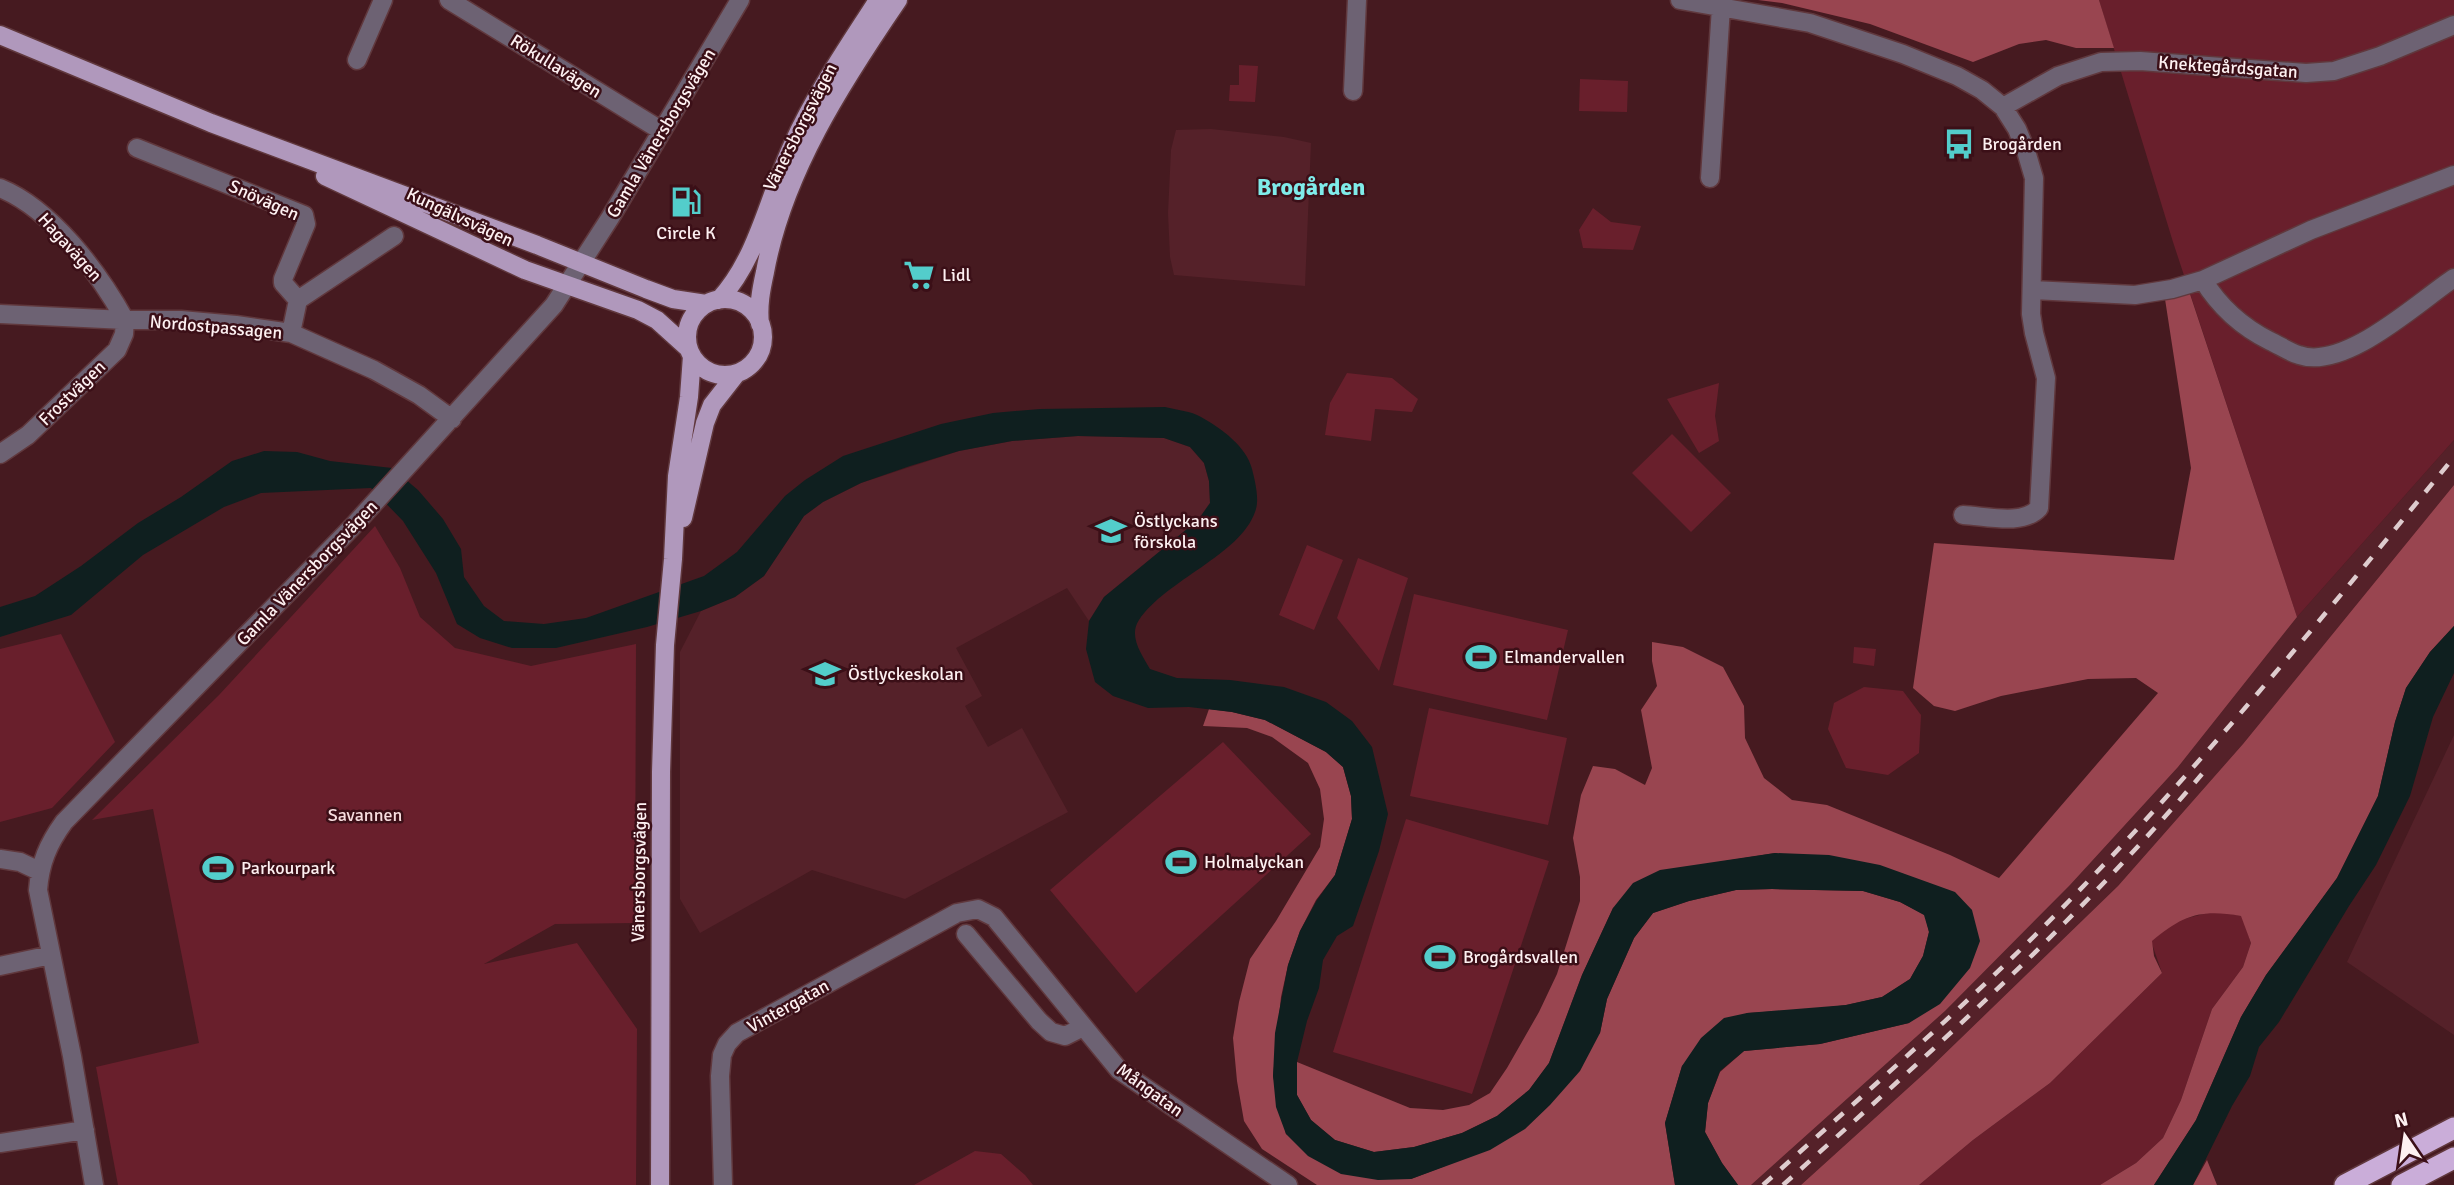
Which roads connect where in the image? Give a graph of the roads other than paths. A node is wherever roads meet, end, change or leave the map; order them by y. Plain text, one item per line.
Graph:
1 (383, 0) edge
2 (449, 0) edge
3 (740, 0) edge
4 (878, 0) edge
5 (898, 0) edge
6 (1357, 0) edge
7 (1680, 0) edge
8 (1721, 7) junction
9 (2454, 25) edge
10 (0, 35) edge
11 (356, 60) dead end
12 (1353, 91) dead end
13 (2003, 107) junction
14 (211, 123) junction
15 (662, 131) junction
16 (137, 148) dead end
17 (2454, 175) edge
18 (1710, 178) dead end
19 (0, 188) edge
20 (394, 236) dead end
21 (581, 262) junction
22 (2454, 278) edge
23 (2203, 280) junction
24 (568, 286) junction
25 (2032, 290) junction
26 (298, 300) junction
27 (712, 302) junction
28 (0, 314) edge
29 (125, 320) junction
30 (760, 324) junction
31 (291, 333) junction
32 (690, 352) junction
33 (737, 373) junction
34 (452, 419) junction
35 (0, 454) edge
36 (1963, 515) dead end
37 (673, 559) junction
38 (0, 859) edge
39 (39, 871) junction
40 (978, 909) joint
41 (966, 934) dead end
42 (51, 955) junction
43 (0, 966) edge
44 (1083, 1027) junction
45 (2454, 1128) edge
46 (85, 1130) junction
47 (0, 1143) edge
48 (2454, 1158) edge
49 (94, 1185) edge
50 (660, 1185) edge
51 (723, 1185) edge
52 (1289, 1185) edge
53 (2345, 1185) edge
54 (2402, 1185) edge

1 - 11 street
2 - 15 street, Rökullavägen
3 - 15 street, Gamla Vänersborgsvägen
4 - 27 main road, Vänersborgsvägen
5 - 30 main road, Vänersborgsvägen
6 - 12 street
7 - 8 street
8 - 13 street
8 - 18 street
9 - 13 street, Knektegårdsgatan
10 - 14 main road, Kungälvsvägen
13 - 25 street
14 - 21 main road, Kungälvsvägen
14 - 24 main road, Kungälvsvägen
15 - 21 street, Gamla Vänersborgsvägen
16 - 26 street, Snövägen
17 - 23 street
19 - 29 street, Hagavägen
20 - 26 street
21 - 24 street, Gamla Vänersborgsvägen
21 - 27 main road, Kungälvsvägen
22 - 23 street
23 - 25 street
24 - 32 main road, Kungälvsvägen
24 - 34 street, Gamla Vänersborgsvägen
25 - 36 street
26 - 31 street
27 - 30 main road
27 - 32 main road
28 - 29 street, Nordostpassagen
29 - 31 street, Nordostpassagen
29 - 35 street, Frostvägen
30 - 33 main road
31 - 34 street, Nordostpassagen
32 - 33 main road
32 - 37 main road, Vänersborgsvägen
33 - 37 main road, Vänersborgsvägen
34 - 39 street, Gamla Vänersborgsvägen
37 - 50 main road, Vänersborgsvägen
38 - 39 street
39 - 42 street, Gamla Vänersborgsvägen
40 - 44 street, Mångatan
40 - 51 street, Vintergatan
41 - 44 street
42 - 43 street
42 - 46 street, Gamla Vänersborgsvägen
44 - 52 street, Mångatan
45 - 53 highway
46 - 47 street
46 - 49 street, Gamla Vänersborgsvägen
48 - 54 highway

